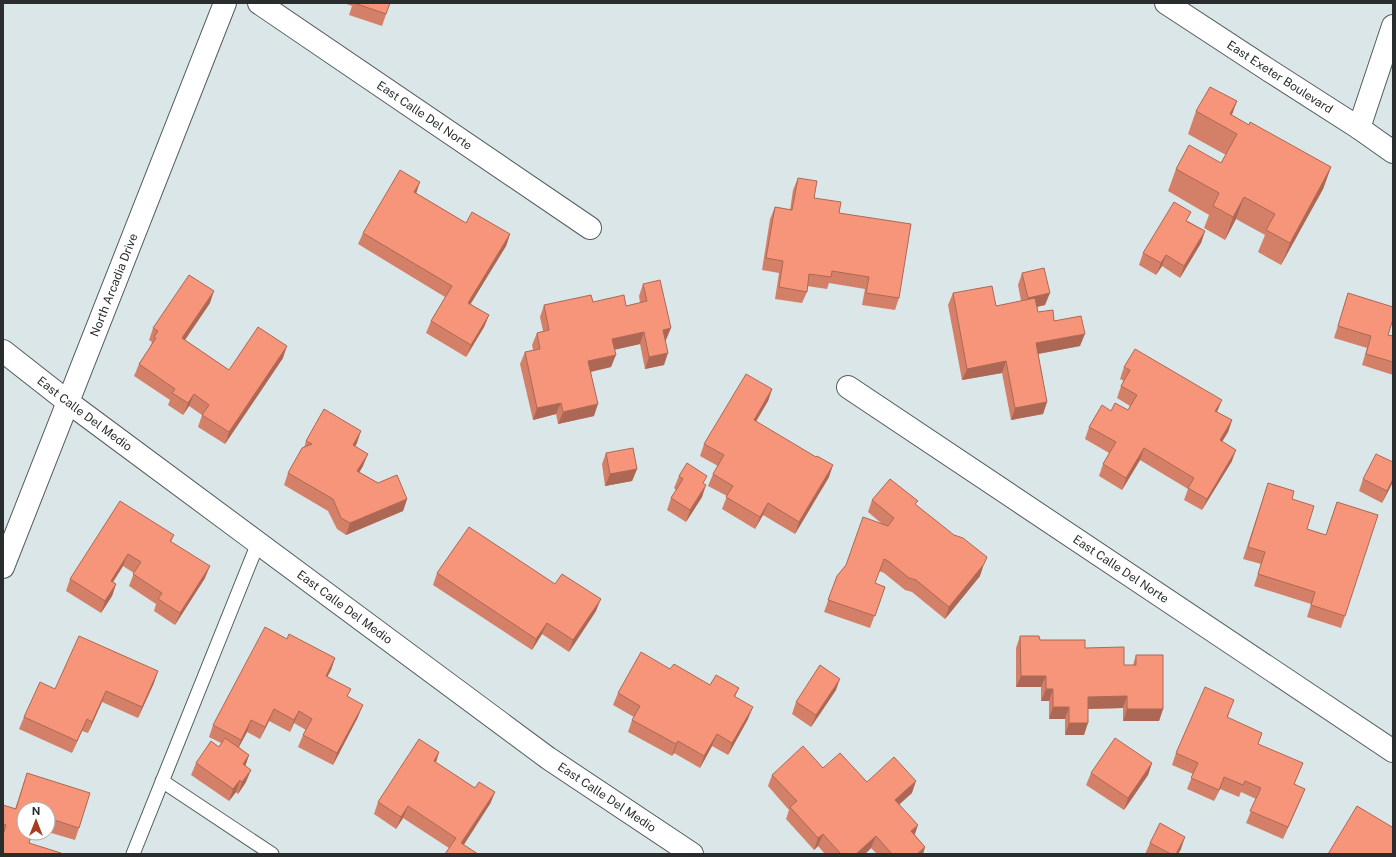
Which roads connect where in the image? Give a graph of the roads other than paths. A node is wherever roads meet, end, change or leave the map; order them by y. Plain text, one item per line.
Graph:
1 (225, 3) edge
2 (259, 3) edge
3 (1166, 3) edge
4 (1393, 26) edge
5 (1359, 128) junction
6 (1393, 152) edge
7 (590, 228) dead end
8 (3, 351) edge
9 (848, 387) dead end
10 (68, 402) junction
11 (258, 543) junction
12 (3, 567) edge
13 (1393, 751) edge
14 (162, 781) junction
15 (133, 854) edge
16 (272, 854) edge
17 (692, 854) edge

1 - 10 street, North Arcadia Drive
2 - 7 street, East Calle Del Norte
3 - 5 street, East Exeter Boulevard
4 - 5 street
5 - 6 street, East Exeter Boulevard
8 - 10 street, East Calle Del Medio
9 - 13 street, East Calle Del Norte
10 - 11 street, East Calle Del Medio
10 - 12 street, North Arcadia Drive
11 - 14 lane
11 - 17 street, East Calle Del Medio
14 - 15 lane
14 - 16 lane

